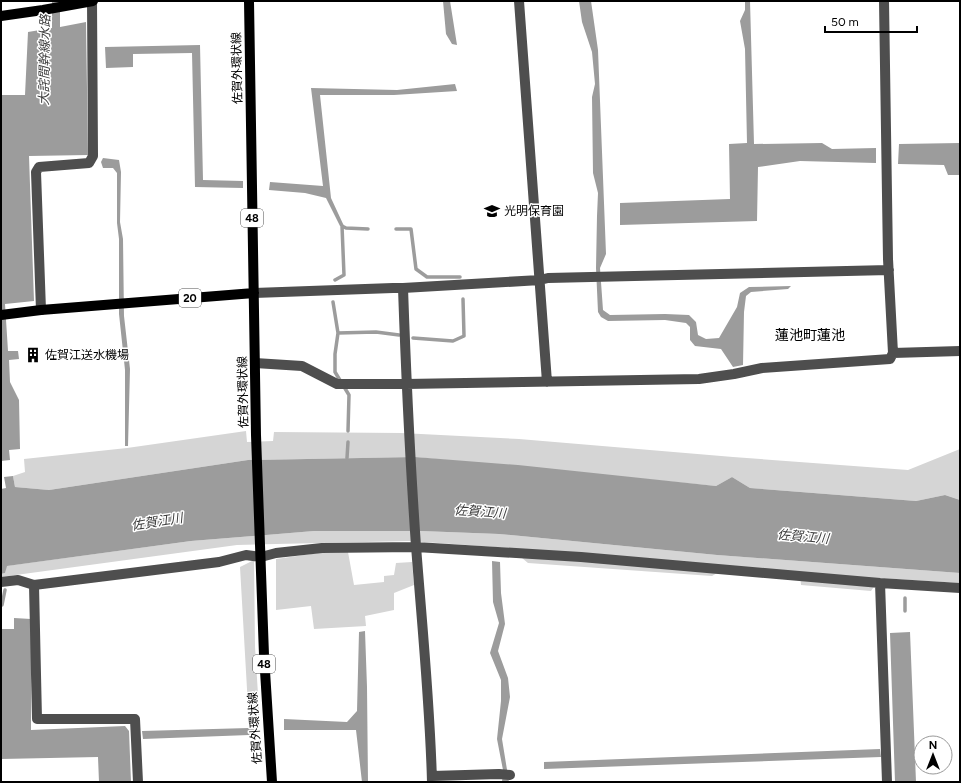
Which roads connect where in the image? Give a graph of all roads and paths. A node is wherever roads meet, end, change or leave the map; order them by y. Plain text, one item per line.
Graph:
1 (92, 1) edge
2 (249, 1) edge
3 (519, 1) edge
4 (884, 1) edge
5 (1, 16) edge
6 (889, 270) junction
7 (540, 280) junction
8 (403, 288) junction
9 (254, 293) junction
10 (40, 310) junction
11 (5, 314) edge
12 (960, 351) edge
13 (893, 353) junction
14 (255, 363) junction
15 (547, 382) junction
16 (406, 384) junction
17 (416, 545) junction
18 (261, 557) junction
19 (1, 582) edge
20 (880, 583) junction
21 (34, 585) junction
22 (960, 588) edge
23 (510, 775) dead end
24 (432, 779) edge
25 (138, 782) edge
26 (272, 782) edge
27 (887, 782) edge

1 - 5 main road
1 - 10 street
2 - 9 main road, 佐賀外環状線 / 48
3 - 7 street
4 - 6 street
6 - 7 street
6 - 13 street
7 - 8 street
7 - 15 street
8 - 9 street
8 - 16 street
9 - 10 main road, 20
9 - 14 main road, 佐賀外環状線 / 48
10 - 11 main road, 20
12 - 13 street
13 - 15 street
14 - 16 street
14 - 18 main road, 佐賀外環状線 / 48
15 - 16 street
16 - 17 street
17 - 18 street
17 - 20 street
17 - 24 street
18 - 21 street
18 - 26 main road, 佐賀外環状線 / 48
19 - 21 street
20 - 22 street
20 - 27 street
21 - 25 street
23 - 24 street

